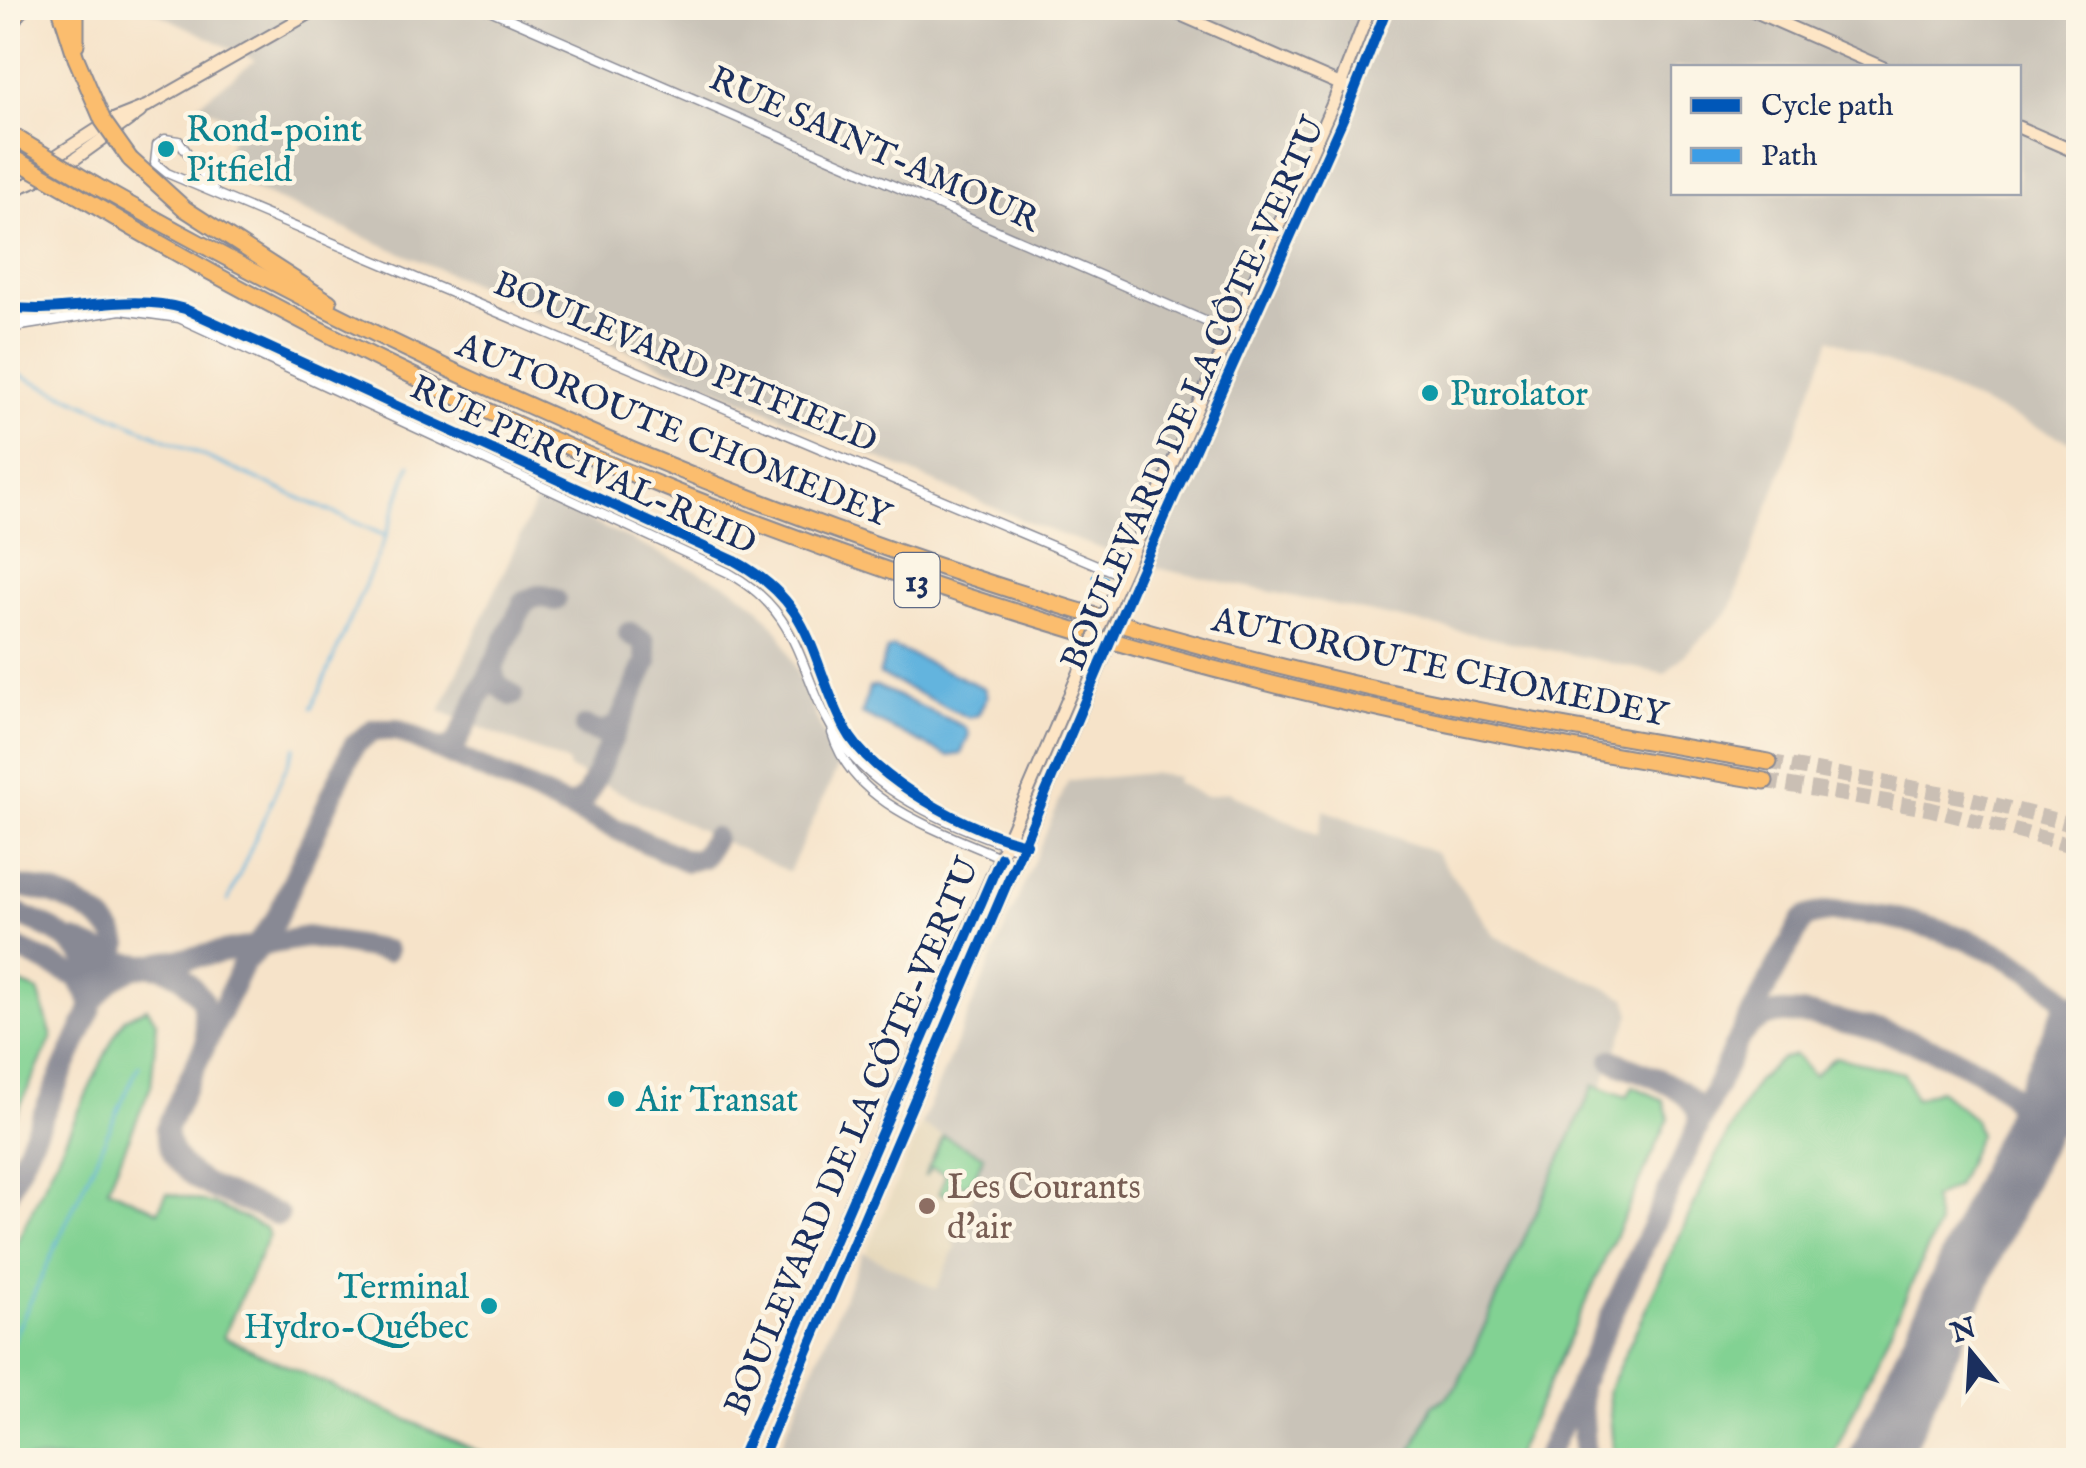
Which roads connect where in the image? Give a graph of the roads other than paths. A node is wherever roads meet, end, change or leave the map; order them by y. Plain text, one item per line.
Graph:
1 (21, 8) edge
2 (60, 8) edge
3 (76, 8) edge
4 (319, 8) edge
5 (485, 8) edge
6 (1165, 8) edge
7 (1370, 8) edge
8 (1387, 8) edge
9 (1747, 8) edge
10 (8, 25) edge
11 (76, 58) junction
12 (1877, 65) edge
13 (1341, 84) junction
14 (1354, 90) junction
15 (147, 106) junction
16 (2021, 128) edge
17 (14, 137) edge
18 (2078, 153) edge
19 (8, 154) edge
20 (8, 177) edge
21 (214, 190) junction
22 (8, 192) edge
23 (8, 318) edge
24 (68, 320) junction
25 (8, 328) edge
26 (1230, 333) junction
27 (1244, 338) junction
28 (388, 341) junction
29 (1122, 576) junction
30 (1136, 582) junction
31 (1769, 762) tunnel mouth
32 (1766, 781) tunnel mouth
33 (1004, 851) junction
34 (1024, 851) junction
35 (1017, 865) junction
36 (740, 1460) edge
37 (761, 1460) edge

1 - 10 highway
2 - 11 highway
3 - 11 highway
4 - 15 street
5 - 26 street, RUE SAINT-AMOUR
6 - 13 street
7 - 13 street, BOULEVARD DE LA CÔTE-VERTU
8 - 14 street, BOULEVARD DE LA CÔTE-VERTU
9 - 12 street
11 - 28 highway, bridge
13 - 14 street
13 - 26 street, BOULEVARD DE LA CÔTE-VERTU
14 - 27 street, BOULEVARD DE LA CÔTE-VERTU
15 - 20 street
15 - 22 street
16 - 18 street
17 - 28 highway, AUTOROUTE CHOMEDEY / 13, bridge
19 - 32 highway, AUTOROUTE CHOMEDEY / 13, bridge
21 - 21 street, BOULEVARD PITFIELD
21 - 29 street, BOULEVARD PITFIELD
23 - 24 street, RUE PERCIVAL-REID
24 - 25 street, RUE PERCIVAL-REID
24 - 33 street, RUE PERCIVAL-REID
26 - 27 street, RUE SAINT-AMOUR
26 - 29 street, BOULEVARD DE LA CÔTE-VERTU
27 - 30 street, BOULEVARD DE LA CÔTE-VERTU
28 - 31 highway, AUTOROUTE CHOMEDEY / 13
29 - 30 street, BOULEVARD PITFIELD
29 - 33 street, BOULEVARD DE LA CÔTE-VERTU, bridge
30 - 34 street, BOULEVARD DE LA CÔTE-VERTU, bridge
33 - 34 street, RUE PERCIVAL-REID
33 - 35 street, RUE PERCIVAL-REID
33 - 36 street, BOULEVARD DE LA CÔTE-VERTU
34 - 35 street, BOULEVARD DE LA CÔTE-VERTU
35 - 37 street, BOULEVARD DE LA CÔTE-VERTU

